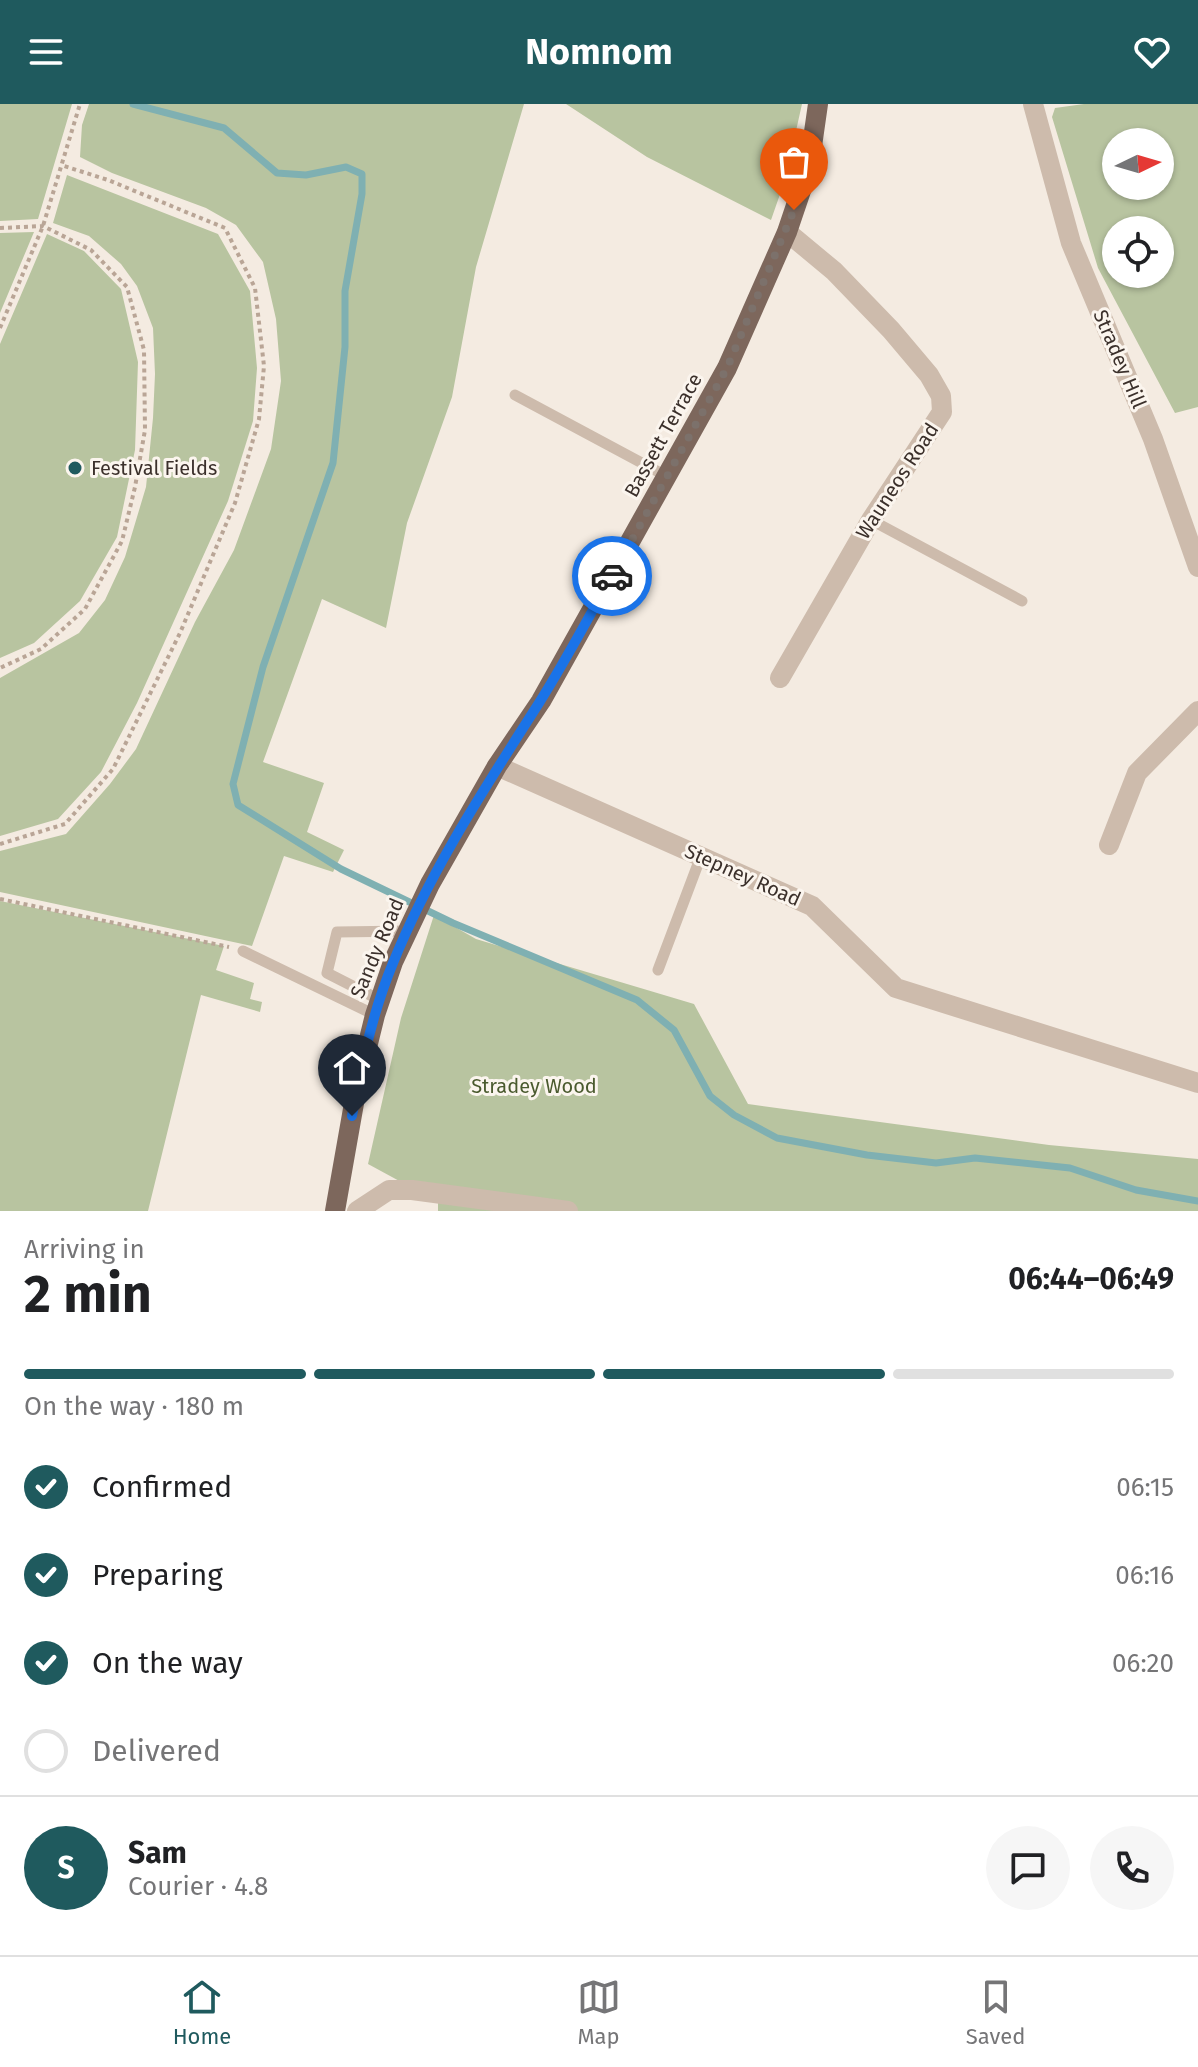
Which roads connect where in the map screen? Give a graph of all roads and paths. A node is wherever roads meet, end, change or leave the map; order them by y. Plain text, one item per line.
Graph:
1 (80, 104) edge
2 (818, 104) edge
3 (1033, 104) edge
4 (61, 165) junction
5 (43, 226) junction
6 (0, 228) edge
7 (787, 232) junction
8 (0, 328) edge
9 (515, 395) dead end
10 (668, 477) junction
11 (871, 520) junction
12 (1198, 567) edge
13 (1022, 601) dead end
14 (0, 668) edge
15 (780, 678) dead end
16 (1198, 711) edge
17 (497, 766) junction
18 (0, 844) edge
19 (1109, 845) dead end
20 (701, 856) junction
21 (0, 899) edge
22 (408, 931) junction
23 (243, 951) joint
24 (658, 970) dead end
25 (377, 1008) junction
26 (1198, 1083) edge
27 (335, 1211) edge
28 (357, 1211) edge
29 (568, 1211) edge

1 - 4 path
2 - 7 main road, Bassett Terrace
3 - 12 street, Stradey Hill
4 - 5 path
4 - 18 path
5 - 6 path
5 - 8 path
5 - 14 path
7 - 10 main road, Bassett Terrace
7 - 11 street, Wauneos Road
9 - 10 lane
10 - 17 main road, Bassett Terrace
11 - 13 lane
11 - 15 street, Wauneos Road
16 - 19 street
17 - 20 street, Stepney Road
17 - 22 main road, Sandy Road
20 - 24 lane
20 - 26 street, Stepney Road
21 - 23 path
22 - 25 main road, Sandy Road
22 - 25 lane
23 - 25 lane
25 - 27 main road, Sandy Road
28 - 29 street

